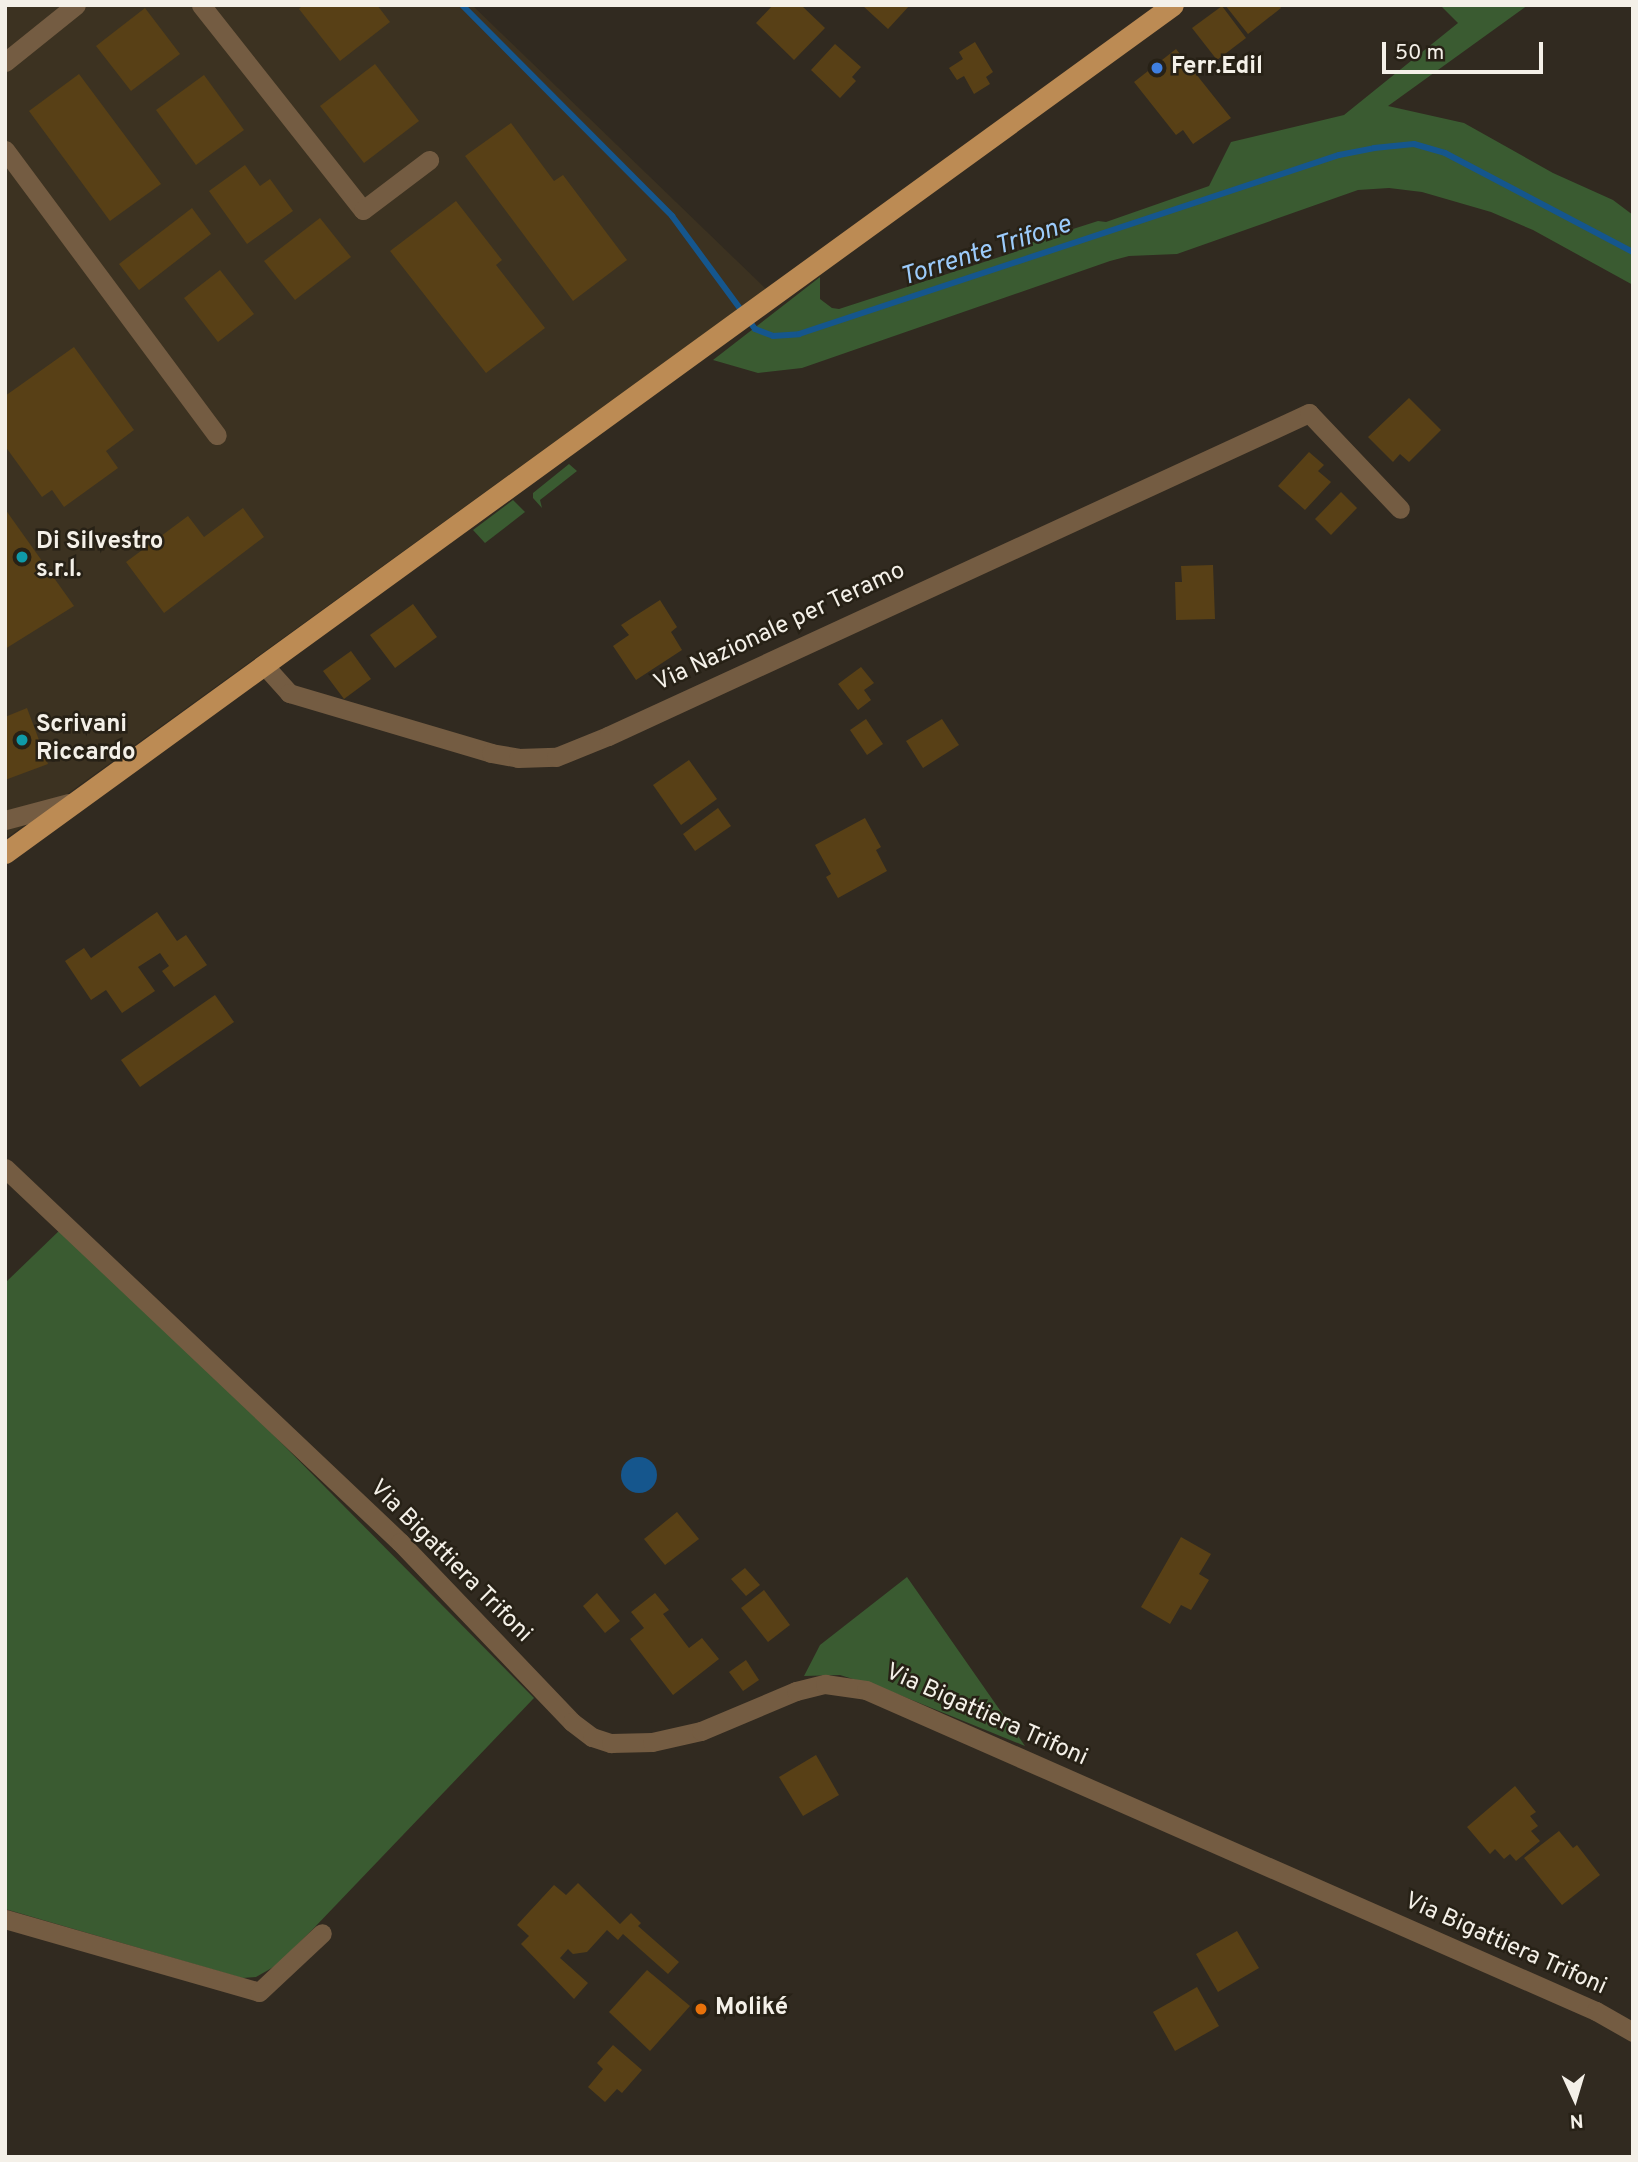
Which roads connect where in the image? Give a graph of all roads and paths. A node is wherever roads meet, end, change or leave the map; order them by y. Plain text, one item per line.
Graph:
1 (76, 5) edge
2 (201, 5) edge
3 (1173, 5) edge
4 (5, 62) edge
5 (5, 150) edge
6 (429, 160) dead end
7 (217, 435) dead end
8 (1400, 509) dead end
9 (264, 665) junction
10 (80, 799) junction
11 (5, 820) edge
12 (5, 853) edge
13 (5, 1168) edge
14 (5, 1919) edge
15 (322, 1933) dead end
16 (1633, 2032) edge

1 - 4 street
2 - 6 street
3 - 9 main road
5 - 7 street
8 - 9 street, Via Nazionale per Teramo
9 - 10 main road
10 - 11 street
10 - 12 main road
13 - 16 street, Via Bigattiera Trifoni
14 - 15 street

